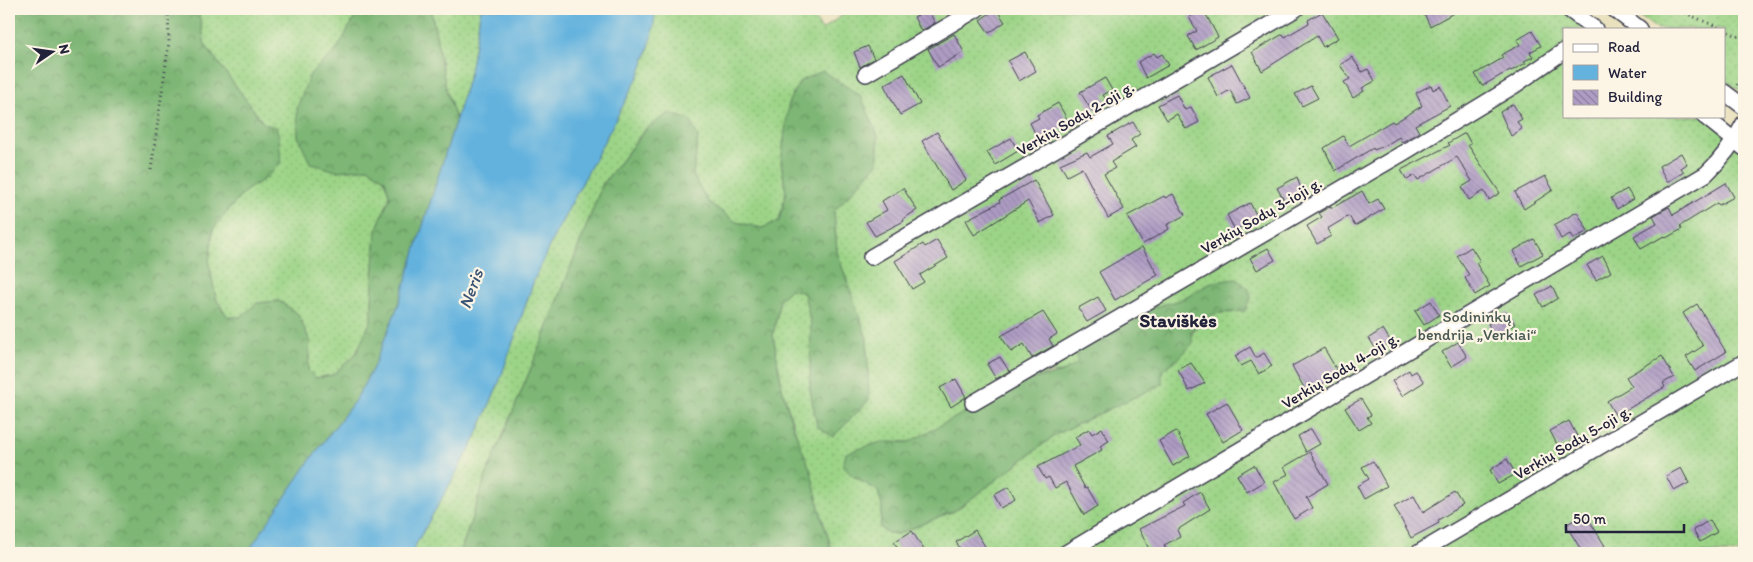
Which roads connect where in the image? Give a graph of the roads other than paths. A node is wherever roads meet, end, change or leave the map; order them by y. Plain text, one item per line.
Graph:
1 (977, 9) edge
2 (1296, 9) edge
3 (1568, 9) edge
4 (1614, 9) edge
5 (1592, 28) edge
6 (1639, 28) edge
7 (1563, 53) edge
8 (866, 74) dead end
9 (1726, 94) edge
10 (1744, 108) edge
11 (1706, 118) edge
12 (1744, 123) edge
13 (1740, 145) edge
14 (871, 257) dead end
15 (1744, 362) edge
16 (973, 403) dead end
17 (1066, 553) edge
18 (1418, 553) edge

1 - 8 street
2 - 14 street, Verkių Sodų 2-oji g.
3 - 5 street
4 - 6 street
7 - 16 street, Verkių Sodų 3-ioji g.
9 - 10 street
11 - 13 street
12 - 13 street, Verkių Sodų 4-oji g.
13 - 17 street, Verkių Sodų 4-oji g.
15 - 18 street, Verkių Sodų 5-oji g.

